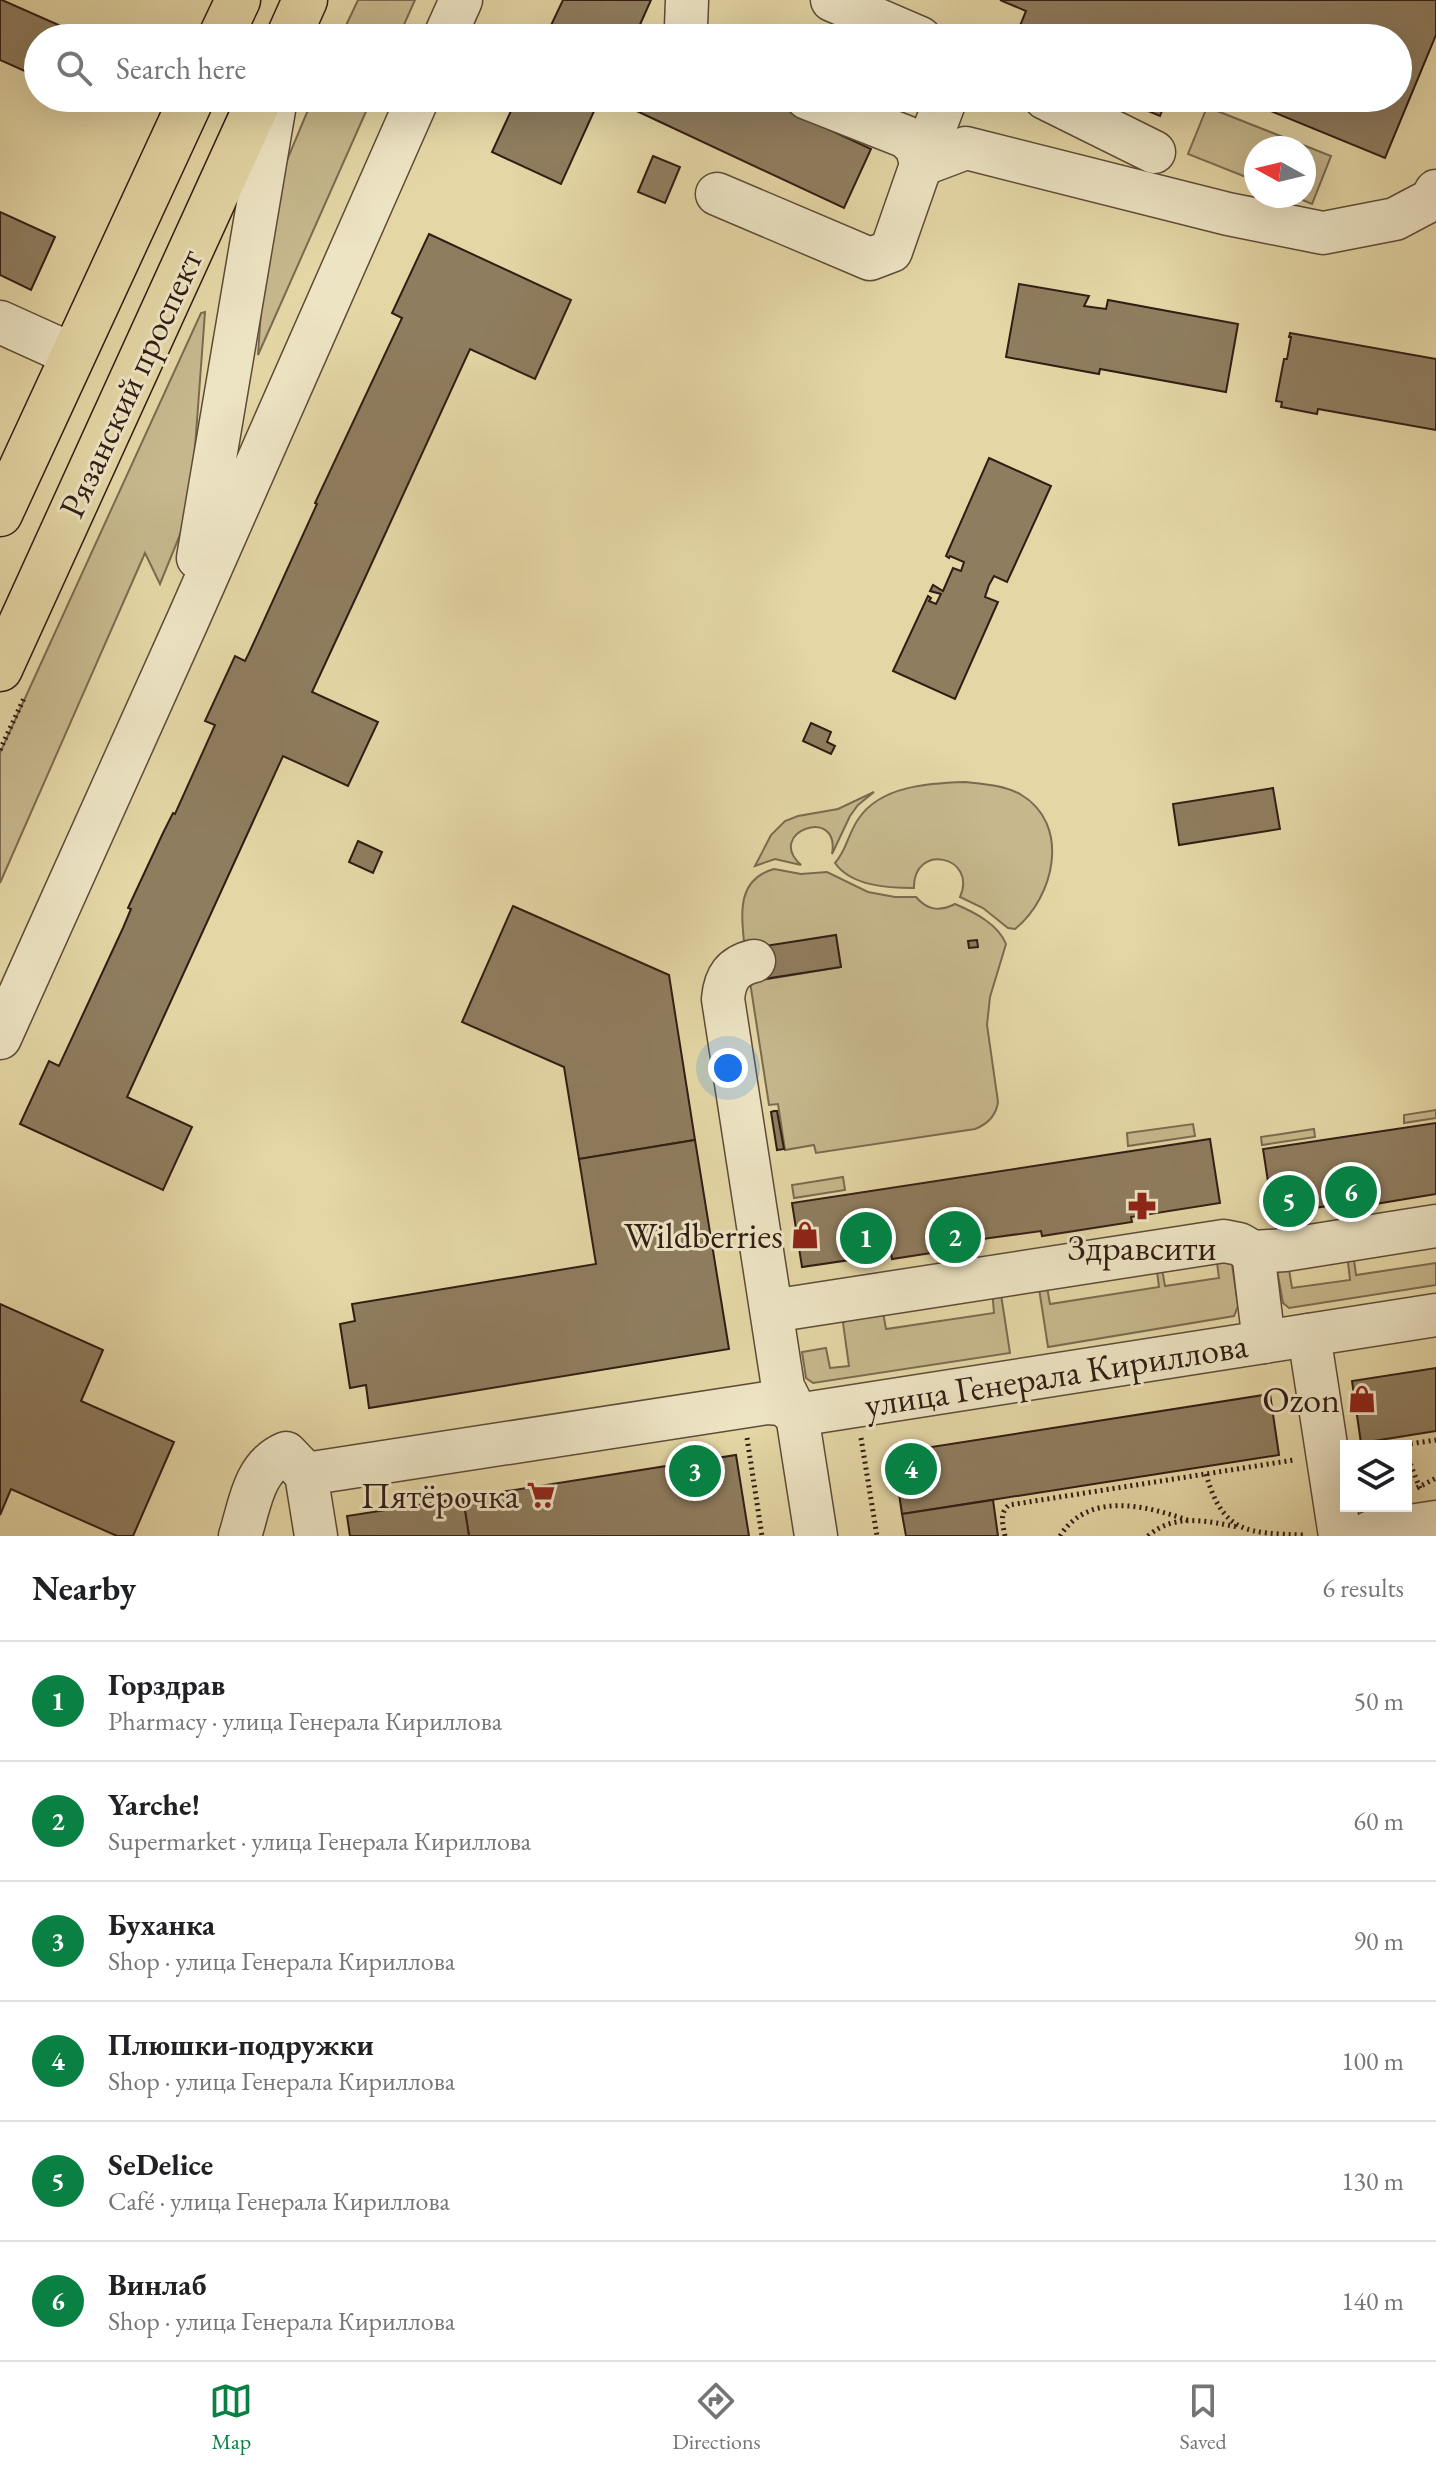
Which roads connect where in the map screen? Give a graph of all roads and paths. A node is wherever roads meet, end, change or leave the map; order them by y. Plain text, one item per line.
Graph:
1 (238, 0) edge
2 (305, 0) edge
3 (461, 0) edge
4 (687, 0) edge
5 (832, 0) edge
6 (227, 24) edge
7 (294, 24) edge
8 (450, 24) edge
9 (686, 24) edge
10 (888, 24) edge
11 (186, 112) edge
12 (254, 112) edge
13 (274, 112) edge
14 (412, 112) edge
15 (843, 112) edge
16 (941, 112) edge
17 (1073, 112) edge
18 (1154, 152) dead end
19 (921, 165) junction
20 (1436, 191) edge
21 (717, 194) dead end
22 (0, 322) edge
23 (73, 355) junction
24 (0, 514) edge
25 (187, 622) junction
26 (0, 669) edge
27 (754, 961) dead end
28 (0, 1038) edge
29 (1436, 1226) edge
30 (1253, 1252) junction
31 (772, 1311) junction
32 (1436, 1315) edge
33 (1309, 1335) junction
34 (1264, 1342) junction
35 (742, 1407) junction
36 (797, 1415) junction
37 (861, 1432) dead end
38 (1436, 1440) edge
39 (1412, 1444) edge
40 (1255, 1466) dead end
41 (306, 1474) junction
42 (1206, 1474) junction
43 (1190, 1521) junction
44 (1436, 1522) edge
45 (1239, 1527) junction
46 (1357, 1535) edge
47 (240, 1536) edge
48 (316, 1536) edge
49 (762, 1536) edge
50 (816, 1536) edge
51 (877, 1536) edge
52 (1005, 1536) edge
53 (1060, 1536) edge
54 (1148, 1536) edge
55 (1315, 1536) edge

1 - 6 main road
2 - 7 main road
3 - 8 street
4 - 9 street
5 - 10 street
11 - 23 main road, Рязанский проспект
12 - 26 main road, Рязанский проспект
13 - 25 street
14 - 25 street
15 - 19 street
16 - 19 street
17 - 18 street
19 - 20 street
19 - 21 street
22 - 23 street
23 - 24 main road, Рязанский проспект
25 - 28 street
27 - 31 street
29 - 30 street
30 - 31 street
30 - 34 street
31 - 36 street
32 - 33 street, улица Генерала Кириллова
33 - 34 street, улица Генерала Кириллова
33 - 46 street
34 - 36 street, улица Генерала Кириллова
35 - 36 street
35 - 41 street
35 - 49 path
36 - 50 street
37 - 51 path
38 - 39 path
40 - 42 path
41 - 47 street
41 - 48 street
42 - 45 path
42 - 52 path
43 - 45 path
43 - 53 path
43 - 54 path
44 - 46 street
45 - 55 path

